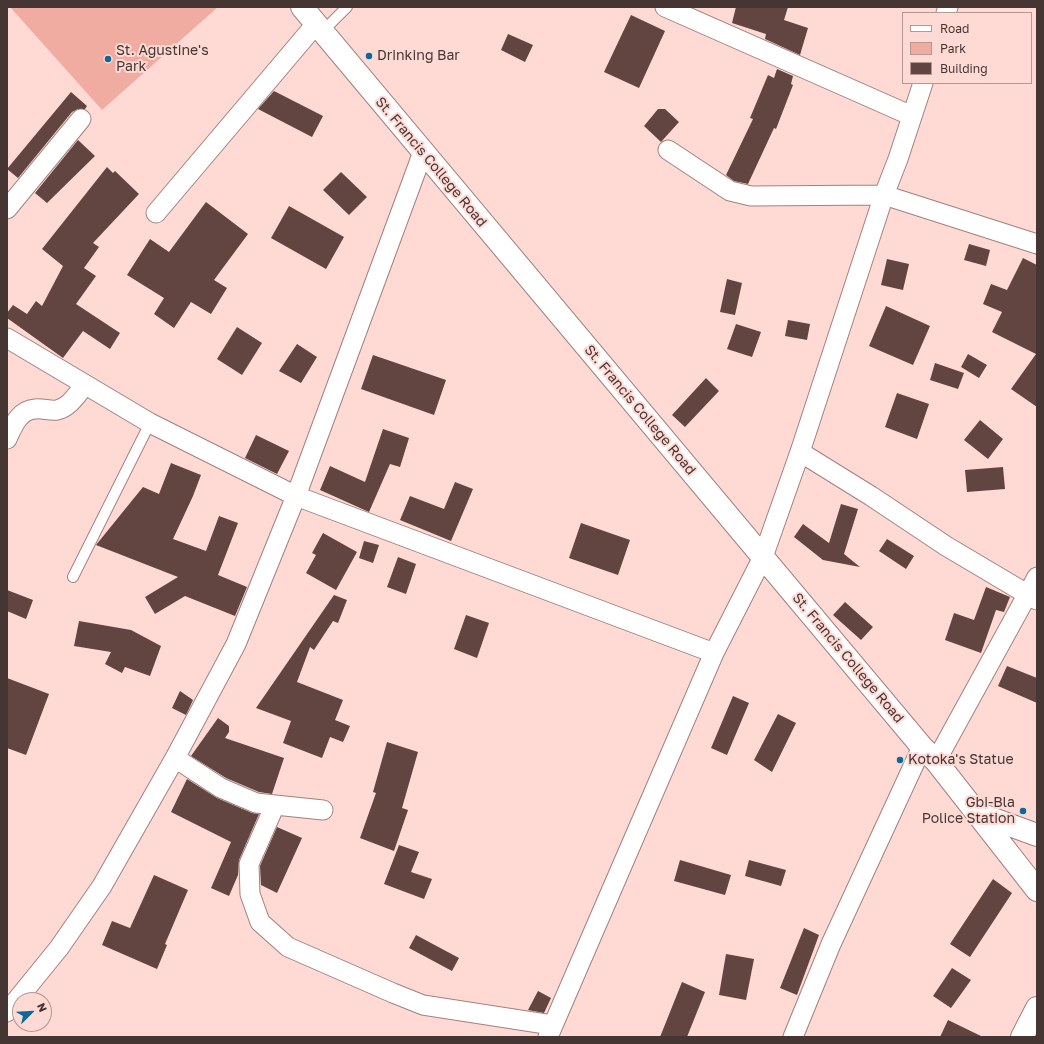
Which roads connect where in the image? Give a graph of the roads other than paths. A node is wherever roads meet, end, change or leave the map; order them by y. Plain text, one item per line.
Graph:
1 (302, 7) edge
2 (347, 7) edge
3 (665, 7) edge
4 (319, 28) junction
5 (923, 84) edge
6 (912, 116) junction
7 (81, 118) dead end
8 (668, 150) dead end
9 (423, 152) junction
10 (884, 195) junction
11 (7, 209) edge
12 (156, 212) dead end
13 (1037, 244) edge
14 (7, 338) edge
15 (85, 385) junction
16 (150, 423) junction
17 (7, 439) edge
18 (800, 452) junction
19 (296, 496) junction
20 (763, 557) junction
21 (73, 577) dead end
22 (1037, 577) edge
23 (1032, 597) edge
24 (714, 653) junction
25 (929, 754) junction
26 (175, 758) junction
27 (275, 805) junction
28 (323, 810) dead end
29 (977, 813) junction
30 (1037, 835) edge
31 (1037, 890) edge
32 (1037, 1008) edge
33 (7, 1012) edge
34 (550, 1031) edge
35 (793, 1037) edge
36 (1022, 1037) edge

1 - 4 main road, St. Francis College Road
2 - 4 lane
3 - 6 street
4 - 9 main road, St. Francis College Road
4 - 12 street
5 - 6 street
6 - 10 street
7 - 11 street
8 - 10 street
9 - 19 street
9 - 20 main road, St. Francis College Road
10 - 13 street
10 - 18 street
14 - 15 street
15 - 16 street
15 - 17 street
16 - 19 street
16 - 21 lane
18 - 20 street
18 - 23 street
19 - 24 street
19 - 26 street
20 - 24 street
20 - 25 main road, St. Francis College Road
22 - 23 street
23 - 25 street
24 - 34 street
25 - 29 main road, St. Francis College Road
25 - 35 street
26 - 27 street
26 - 33 street
27 - 28 street
27 - 34 street
29 - 30 main road
29 - 31 main road, St. Francis College Road
32 - 36 main road

